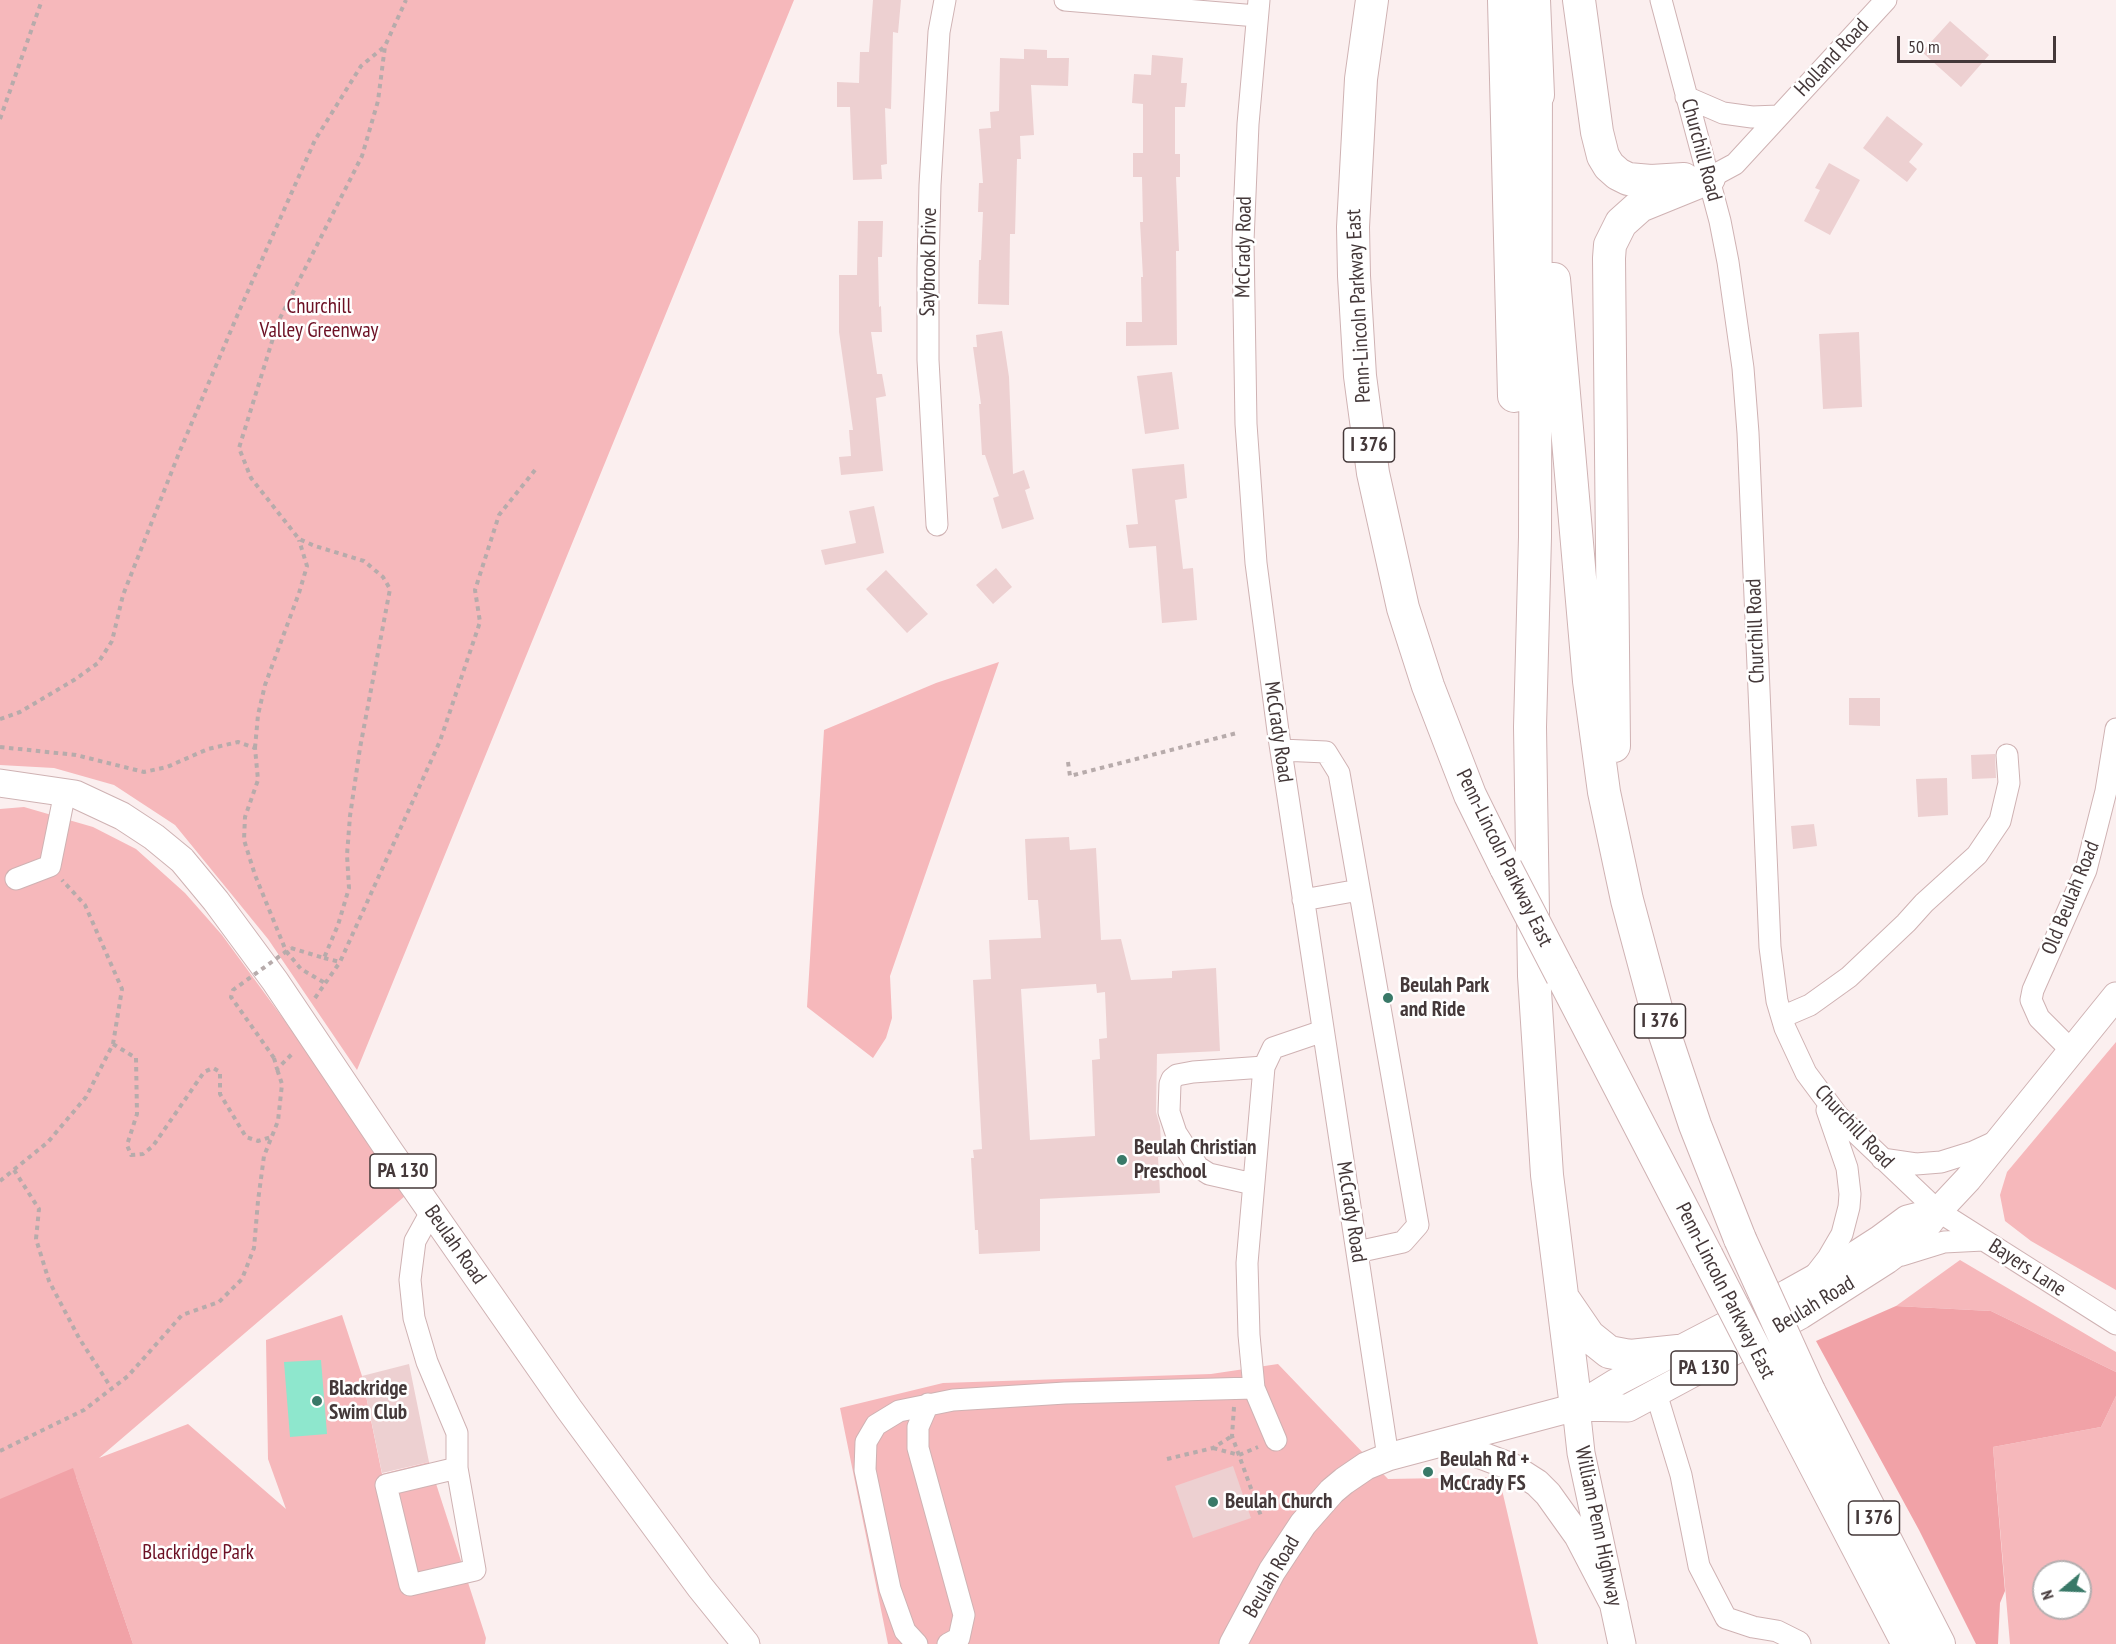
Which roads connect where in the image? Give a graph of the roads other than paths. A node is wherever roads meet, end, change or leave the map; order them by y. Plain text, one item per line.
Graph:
1 (945, 0) edge
2 (1065, 0) edge
3 (1372, 0) edge
4 (1504, 0) edge
5 (1534, 0) edge
6 (1579, 0) edge
7 (1662, 0) edge
8 (1886, 0) edge
9 (1258, 8) edge
10 (1536, 74) junction
11 (1686, 97) junction
12 (1779, 116) junction
13 (1709, 178) junction
14 (937, 525) dead end
15 (1530, 727) junction
16 (2116, 729) edge
17 (1281, 750) junction
18 (2007, 755) dead end
19 (0, 783) edge
20 (65, 792) junction
21 (1615, 845) junction
22 (16, 879) dead end
23 (1359, 890) junction
24 (1303, 900) junction
25 (2116, 996) edge
26 (1782, 1017) junction
27 (1323, 1031) junction
28 (2072, 1051) junction
29 (1264, 1067) junction
30 (1821, 1096) junction
31 (2000, 1140) junction
32 (1882, 1159) junction
33 (1253, 1185) junction
34 (1938, 1211) junction
35 (431, 1212) junction
36 (1983, 1240) junction
37 (1357, 1252) junction
38 (1887, 1260) junction
39 (1811, 1279) junction
40 (1561, 1295) junction
41 (2116, 1324) edge
42 (1678, 1351) junction
43 (1245, 1389) junction
44 (1656, 1393) junction
45 (1796, 1398) junction
46 (928, 1404) junction
47 (1576, 1407) junction
48 (1276, 1440) road end
49 (1446, 1442) junction
50 (1388, 1457) junction
51 (457, 1468) junction
52 (1614, 1605) junction
53 (1800, 1643) edge
54 (746, 1644) edge
55 (917, 1644) edge
56 (948, 1644) edge
57 (1233, 1644) edge
58 (1622, 1644) edge
59 (1908, 1644) edge
60 (1939, 1644) edge

1 - 14 street, Saybrook Drive
2 - 9 street
3 - 45 highway, Penn-Lincoln Parkway East / I 376, bridge
4 - 15 highway
5 - 10 highway, Penn-Lincoln Parkway East / I 376
6 - 13 highway
7 - 11 street, Churchill Road
8 - 12 street, Holland Road
9 - 17 street, McCrady Road
10 - 15 highway
10 - 21 highway, Penn-Lincoln Parkway East / I 376
11 - 12 street, Holland Road
11 - 13 street, Churchill Road
12 - 13 street, Holland Road
13 - 21 highway
13 - 26 street, Churchill Road
15 - 40 highway
16 - 28 street, Old Beulah Road
17 - 23 street
17 - 24 street, McCrady Road
18 - 26 street
19 - 20 main road, Beulah Road / PA 130
20 - 22 street
20 - 35 main road, Beulah Road / PA 130
21 - 45 highway, Penn-Lincoln Parkway East / I 376, bridge
23 - 24 street
23 - 37 street
24 - 27 street, McCrady Road
25 - 28 main road, Beulah Road / PA 130
26 - 30 street, Churchill Road
27 - 29 street
27 - 37 street, McCrady Road
28 - 31 main road, Beulah Road / PA 130
29 - 33 street
29 - 33 street
30 - 32 street, Churchill Road
30 - 39 street
31 - 32 street
31 - 34 main road, Beulah Road / PA 130
32 - 34 street, Churchill Road
33 - 43 street
34 - 36 street, Bayers Lane
34 - 38 main road, Beulah Road / PA 130
34 - 39 main road, Beulah Road / PA 130
35 - 51 street
35 - 54 main road, Beulah Road / PA 130
36 - 38 street
36 - 41 street, Bayers Lane
37 - 50 street, McCrady Road
38 - 44 main road, Beulah Road / PA 130
39 - 42 main road, Beulah Road / PA 130
40 - 42 highway
40 - 47 highway
42 - 47 main road, Beulah Road / PA 130
43 - 46 street
43 - 48 street
44 - 47 main road, Beulah Road / PA 130
44 - 53 street
45 - 59 highway, Penn-Lincoln Parkway East / I 376
45 - 60 highway, Penn-Lincoln Parkway East / I 376
46 - 55 street
46 - 56 street
47 - 49 main road, Beulah Road / PA 130
47 - 52 main road, William Penn Highway
49 - 50 main road, Beulah Road / PA 130
49 - 52 main road
50 - 57 main road, Beulah Road / PA 130
51 - 51 street
52 - 58 main road, William Penn Highway

